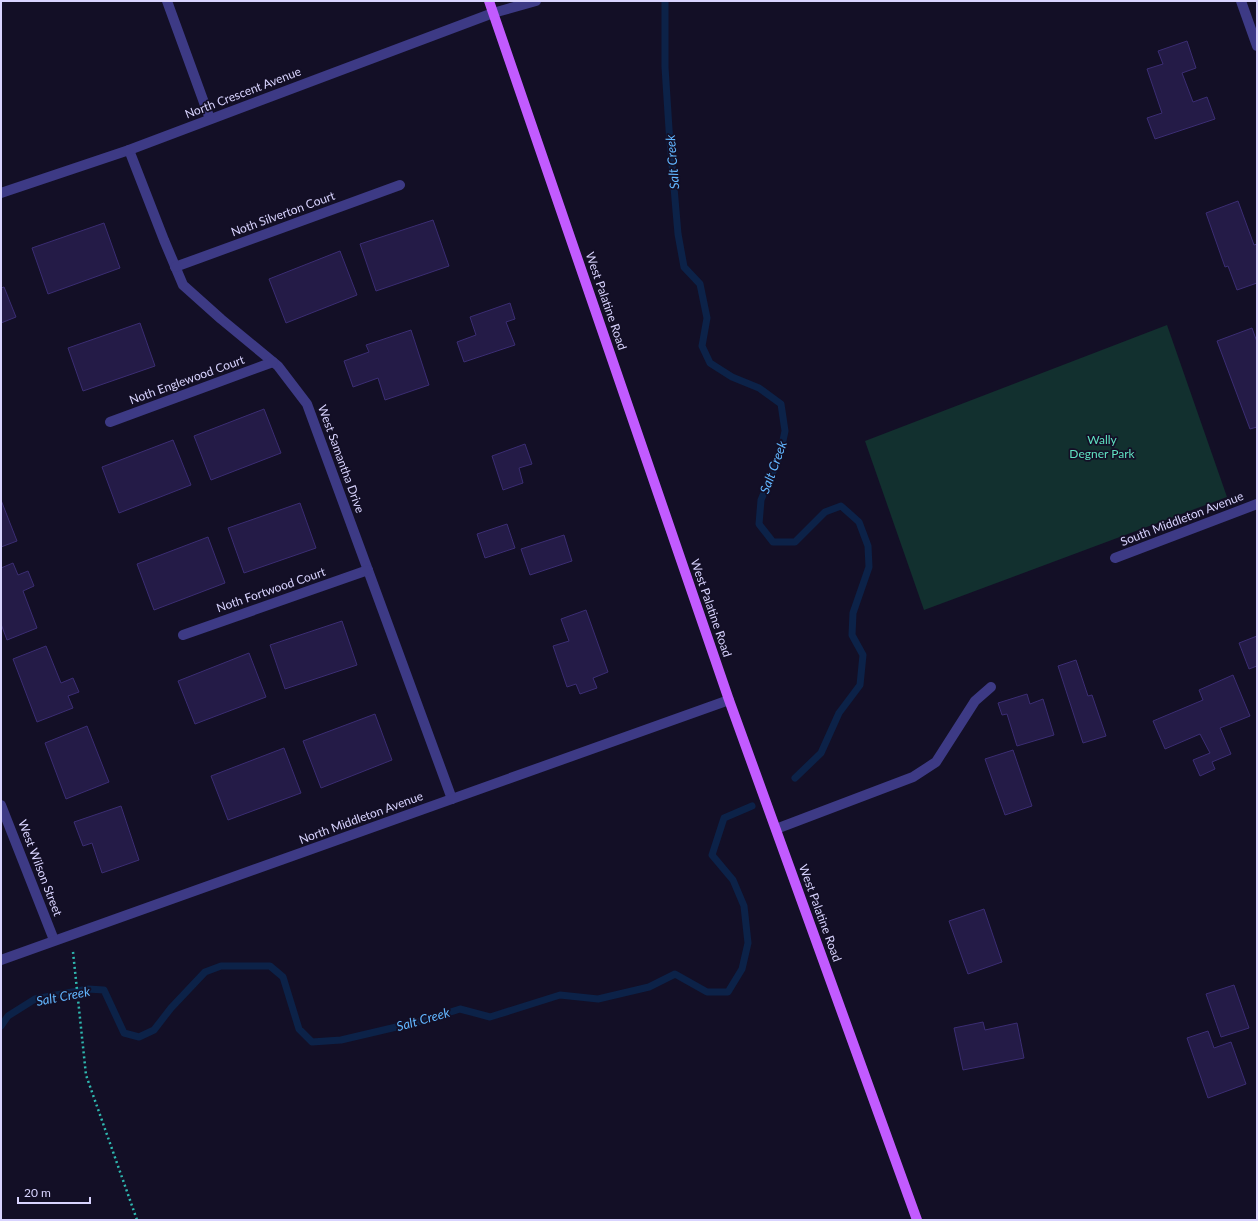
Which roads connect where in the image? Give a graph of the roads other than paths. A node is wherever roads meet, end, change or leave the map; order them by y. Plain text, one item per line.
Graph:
1 (167, 1) edge
2 (488, 1) edge
3 (536, 1) edge
4 (1241, 1) edge
5 (493, 13) junction
6 (1257, 46) edge
7 (210, 119) junction
8 (129, 150) junction
9 (400, 185) dead end
10 (1, 193) edge
11 (175, 267) junction
12 (273, 362) junction
13 (110, 422) dead end
14 (1257, 504) edge
15 (1116, 558) dead end
16 (368, 570) junction
17 (183, 635) dead end
18 (991, 687) dead end
19 (730, 700) junction
20 (452, 799) junction
21 (1, 805) edge
22 (776, 829) junction
23 (54, 940) junction
24 (1, 960) edge
25 (917, 1220) edge

1 - 7 street
2 - 5 main road, West Palatine Road
3 - 5 street, North Crescent Avenue
4 - 6 street
5 - 7 street, North Crescent Avenue
5 - 19 main road, West Palatine Road
7 - 8 street, North Crescent Avenue
8 - 10 street, North Crescent Avenue
8 - 11 street, West Samantha Drive
9 - 11 street, Noth Silverton Court
11 - 12 street, West Samantha Drive
12 - 13 street, Noth Englewood Court
12 - 16 street, West Samantha Drive
14 - 15 street, South Middleton Avenue
16 - 17 street, Noth Fortwood Court
16 - 20 street, West Samantha Drive
18 - 22 street
19 - 20 street, North Middleton Avenue
19 - 22 main road, West Palatine Road
20 - 23 street, North Middleton Avenue
21 - 23 street, West Wilson Street
22 - 25 main road, West Palatine Road
23 - 24 street, North Middleton Avenue

